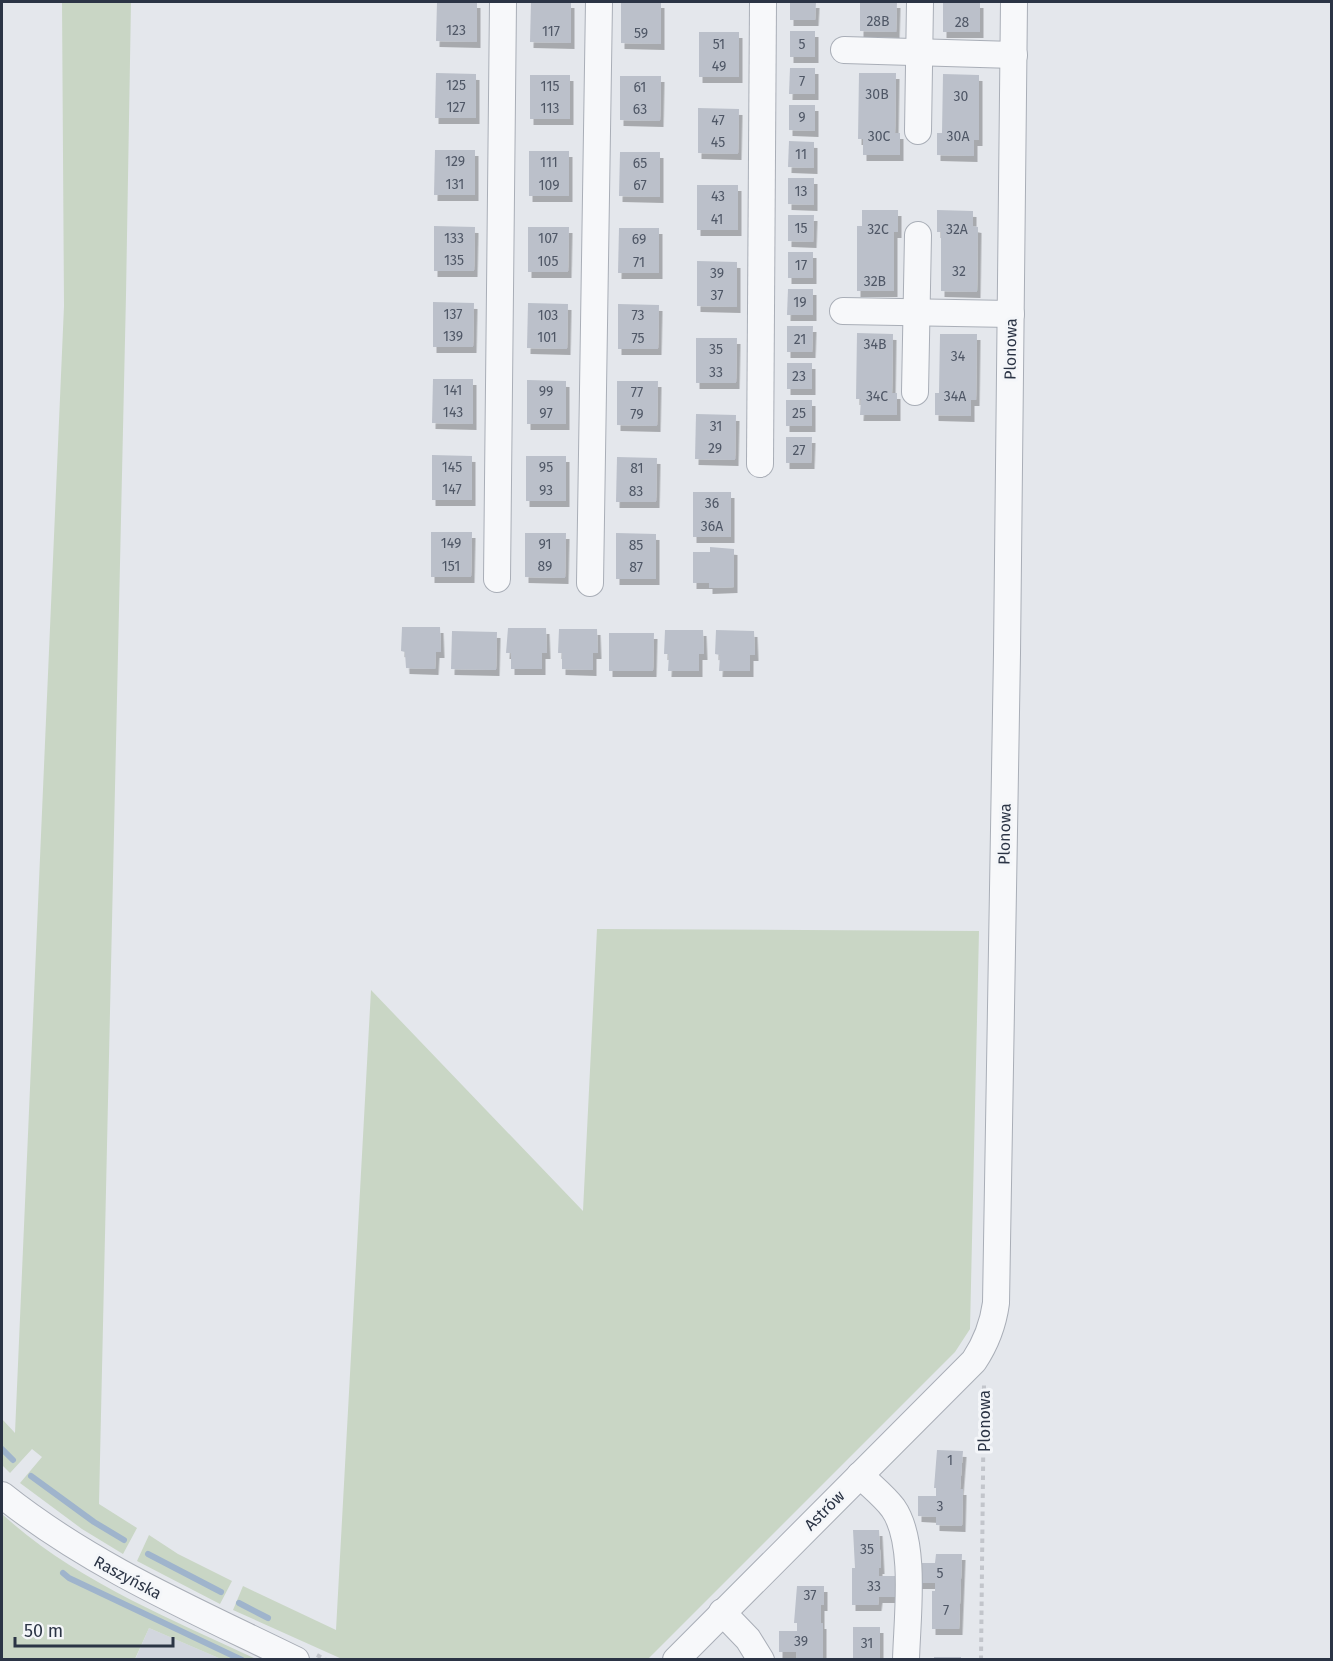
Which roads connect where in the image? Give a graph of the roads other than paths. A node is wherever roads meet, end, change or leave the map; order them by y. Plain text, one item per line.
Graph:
1 (503, 2) edge
2 (599, 2) edge
3 (763, 2) edge
4 (920, 2) edge
5 (1014, 2) edge
6 (844, 50) dead end
7 (920, 52) junction
8 (1014, 55) junction
9 (918, 131) dead end
10 (918, 235) dead end
11 (843, 311) dead end
12 (917, 312) junction
13 (1011, 315) junction
14 (915, 392) dead end
15 (760, 464) dead end
16 (497, 579) dead end
17 (590, 583) dead end
18 (978, 1369) joint
19 (860, 1475) junction
20 (2, 1495) edge
21 (722, 1612) junction
22 (296, 1659) edge
23 (676, 1659) edge
24 (761, 1659) edge
25 (906, 1659) edge

1 - 16 street
2 - 17 street
3 - 15 street
4 - 7 street
5 - 8 street, Plonowa
6 - 7 street
7 - 8 street
7 - 9 street
8 - 13 street, Plonowa
10 - 12 street
11 - 12 street
12 - 13 street
12 - 14 street
13 - 18 street, Plonowa
18 - 19 street, Astrów
19 - 21 street, Astrów
19 - 25 street
20 - 22 street, Raszyńska
21 - 23 street, Astrów
21 - 24 street

